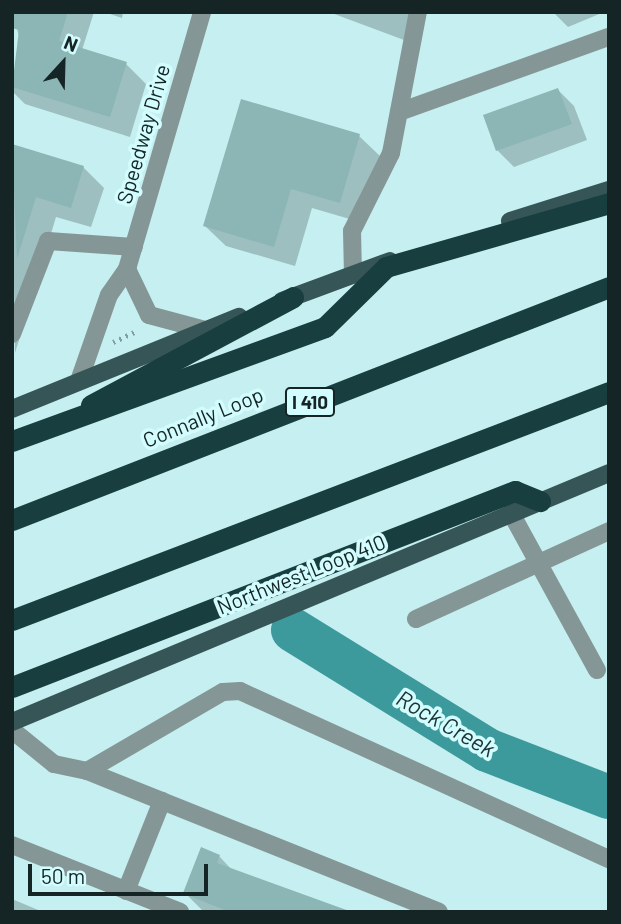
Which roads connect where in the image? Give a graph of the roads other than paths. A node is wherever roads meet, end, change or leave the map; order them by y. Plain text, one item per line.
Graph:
1 (202, 12) edge
2 (418, 12) edge
3 (609, 37) edge
4 (399, 112) junction
5 (609, 190) edge
6 (609, 203) edge
7 (134, 247) junction
8 (127, 269) junction
9 (354, 275) junction
10 (609, 287) edge
11 (293, 298) junction
12 (205, 330) junction
13 (12, 334) edge
14 (79, 381) junction
15 (609, 392) edge
16 (12, 409) edge
17 (12, 441) edge
18 (12, 447) edge
19 (609, 473) edge
20 (540, 501) junction
21 (510, 513) junction
22 (12, 520) edge
23 (609, 531) edge
24 (539, 561) junction
25 (101, 587) junction
26 (416, 619) dead end
27 (12, 620) edge
28 (12, 632) edge
29 (597, 670) dead end
30 (12, 687) edge
31 (12, 722) edge
32 (12, 730) edge
33 (87, 771) junction
34 (162, 802) junction
35 (12, 845) edge
36 (609, 859) edge
37 (126, 891) junction
38 (180, 912) edge
39 (439, 912) edge

1 - 7 street, Speedway Drive
2 - 4 street
3 - 4 street
4 - 9 street
5 - 9 main road
6 - 17 highway, bridge
7 - 8 street, Speedway Drive
7 - 13 street
8 - 12 street
8 - 14 street, Speedway Drive
9 - 11 main road
10 - 22 highway, Connally Loop / I 410
11 - 12 main road
11 - 18 highway
12 - 14 main road
14 - 16 main road
15 - 25 highway
19 - 20 main road, Northwest Loop 410
20 - 21 main road, Northwest Loop 410
20 - 30 highway
21 - 24 street
21 - 31 main road, Northwest Loop 410
23 - 24 street
24 - 26 street
24 - 29 street
25 - 27 highway
25 - 28 highway
32 - 33 street
33 - 34 street
33 - 36 street
34 - 37 street
34 - 39 street
35 - 37 street
37 - 38 street

